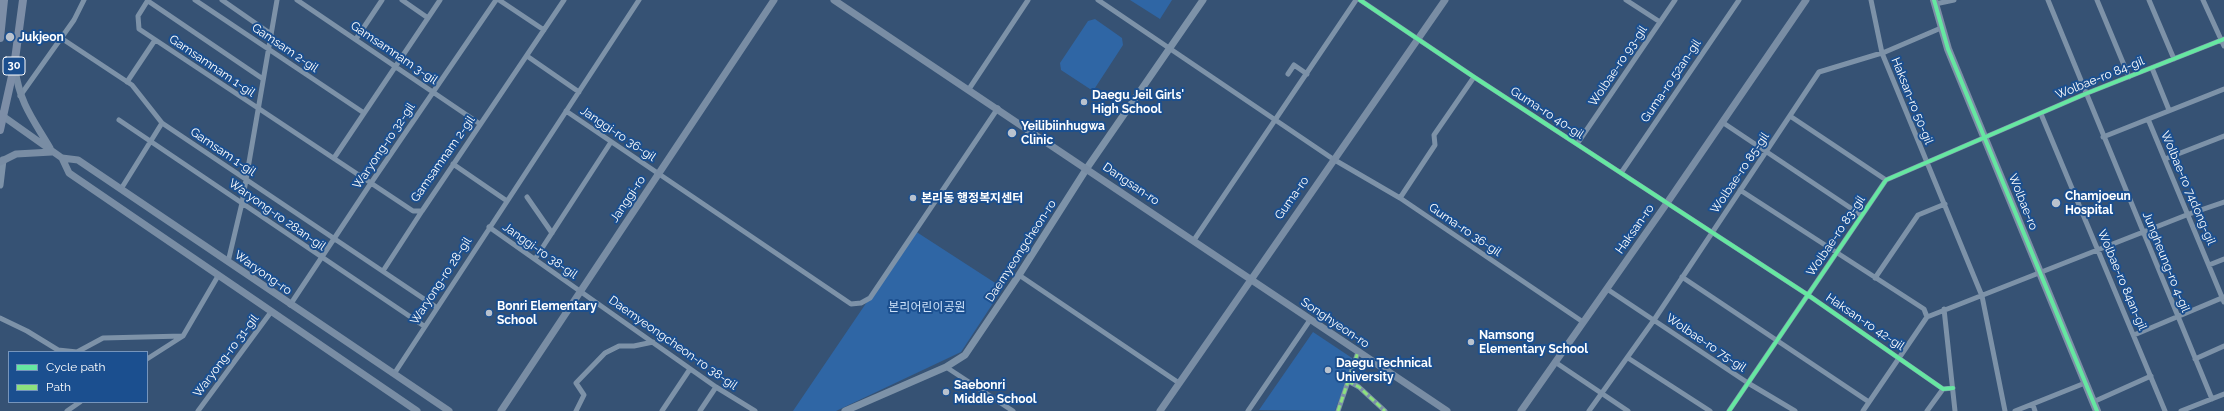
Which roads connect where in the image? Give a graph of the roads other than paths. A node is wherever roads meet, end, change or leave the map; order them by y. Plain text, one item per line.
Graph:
1 (4, 0) edge
2 (23, 0) edge
3 (84, 0) edge
4 (148, 0) edge
5 (196, 0) edge
6 (222, 0) edge
7 (277, 0) edge
8 (297, 0) edge
9 (382, 0) edge
10 (402, 0) edge
11 (440, 0) edge
12 (496, 0) edge
13 (499, 0) edge
14 (564, 0) edge
15 (639, 0) edge
16 (774, 0) edge
17 (834, 0) edge
18 (1028, 0) edge
19 (1098, 0) edge
20 (1204, 0) edge
21 (1356, 0) edge
22 (1360, 0) edge
23 (1445, 0) edge
24 (1626, 0) edge
25 (1675, 0) edge
26 (1739, 0) edge
27 (1806, 0) edge
28 (1871, 0) edge
29 (1954, 0) edge
30 (2048, 0) edge
31 (2097, 0) edge
32 (2149, 0) edge
33 (2203, 0) edge
34 (1934, 2) edge
35 (428, 18) junction
36 (1660, 22) junction
37 (1, 23) edge
38 (1941, 28) junction
39 (544, 30) junction
40 (271, 34) junction
41 (0, 38) edge
42 (61, 38) junction
43 (1418, 38) junction
44 (356, 39) junction
45 (2223, 39) edge
46 (156, 40) junction
47 (2224, 46) edge
48 (268, 49) junction
49 (1169, 49) junction
50 (1882, 53) junction
51 (527, 56) junction
52 (2174, 58) junction
53 (396, 66) junction
54 (14, 67) junction
55 (2152, 68) junction
56 (1288, 74) dead end
57 (1307, 74) junction
58 (1474, 77) junction
59 (2129, 77) junction
60 (263, 79) junction
61 (127, 82) junction
62 (2224, 88) edge
63 (969, 89) junction
64 (433, 91) junction
65 (579, 92) junction
66 (2085, 94) junction
67 (20, 97) junction
68 (258, 108) junction
69 (998, 108) junction
70 (2169, 110) junction
71 (566, 111) junction
72 (364, 114) junction
73 (2041, 114) junction
74 (2, 115) edge
75 (1790, 116) junction
76 (2148, 119) junction
77 (119, 120) dead end
78 (1276, 121) junction
79 (1722, 122) junction
80 (162, 123) junction
81 (480, 124) junction
82 (0, 130) edge
83 (2103, 136) junction
84 (2224, 136) edge
85 (1985, 138) junction
86 (150, 142) junction
87 (612, 142) junction
88 (1577, 144) junction
89 (1766, 151) junction
90 (52, 152) junction
91 (62, 158) junction
92 (334, 158) junction
93 (1333, 159) junction
94 (2165, 159) junction
95 (2, 161) edge
96 (1926, 162) junction
97 (453, 164) junction
98 (1087, 168) junction
99 (659, 173) junction
100 (1621, 173) junction
101 (245, 179) junction
102 (1886, 180) junction
103 (371, 183) junction
104 (0, 185) edge
105 (121, 189) junction
106 (1740, 190) junction
107 (527, 197) dead end
108 (1400, 198) junction
109 (507, 200) junction
110 (2224, 202) edge
111 (242, 203) junction
112 (1667, 203) junction
113 (1945, 204) junction
114 (422, 211) junction
115 (2189, 214) junction
116 (1862, 215) junction
117 (489, 227) junction
118 (2144, 232) junction
119 (552, 233) junction
120 (1711, 233) junction
121 (334, 238) junction
122 (1194, 240) junction
123 (2099, 250) junction
124 (1837, 253) junction
125 (321, 258) junction
126 (535, 259) junction
127 (2224, 259) edge
128 (228, 262) junction
129 (2209, 265) junction
130 (383, 271) junction
131 (2040, 272) junction
132 (1019, 275) junction
133 (218, 276) junction
134 (1682, 277) junction
135 (1875, 278) junction
136 (1250, 279) junction
137 (1607, 288) junction
138 (581, 291) junction
139 (1808, 295) junction
140 (1982, 296) junction
141 (2224, 299) edge
142 (290, 305) junction
143 (436, 307) junction
144 (1944, 309) junction
145 (271, 312) junction
146 (1928, 317) junction
147 (2178, 317) junction
148 (0, 318) edge
149 (1310, 320) junction
150 (1654, 320) junction
151 (1583, 322) junction
152 (424, 326) junction
153 (2134, 335) junction
154 (183, 336) junction
155 (1777, 340) junction
156 (653, 342) junction
157 (2224, 346) edge
158 (68, 351) edge
159 (79, 351) edge
160 (1358, 352) junction
161 (1900, 357) junction
162 (148, 358) edge
163 (1628, 358) junction
164 (2195, 359) junction
165 (1555, 362) junction
166 (946, 367) junction
167 (690, 369) junction
168 (394, 374) junction
169 (2151, 376) junction
170 (1348, 381) junction
171 (1179, 383) junction
172 (1748, 383) junction
173 (2085, 383) junction
174 (716, 387) junction
175 (1943, 388) junction
176 (1952, 388) junction
177 (1602, 393) junction
178 (2224, 394) edge
179 (2212, 399) junction
180 (1869, 402) junction
181 (2093, 402) junction
182 (79, 403) edge
183 (2033, 405) junction
184 (67, 411) edge
185 (198, 411) edge
186 (417, 411) edge
187 (449, 411) edge
188 (501, 411) edge
189 (576, 411) edge
190 (662, 411) edge
191 (700, 411) edge
192 (754, 411) edge
193 (845, 411) edge
194 (1013, 411) edge
195 (1160, 411) edge
196 (1248, 411) edge
197 (1338, 411) edge
198 (1385, 411) edge
199 (1447, 411) edge
200 (1521, 411) edge
201 (1589, 411) edge
202 (1628, 411) edge
203 (1710, 411) edge
204 (1729, 411) edge
205 (1795, 411) edge
206 (1863, 411) edge
207 (1927, 411) edge
208 (1954, 411) edge
209 (2005, 411) edge
210 (2015, 411) edge
211 (2035, 411) edge
212 (2097, 411) edge
213 (2165, 411) edge
214 (2181, 411) edge

1 - 37 main road
2 - 54 main road, 30
3 - 42 street
4 - 46 street, Gamsamnam 1-gil
4 - 60 street
5 - 48 street, Gamsam 2-gil
6 - 40 street
7 - 40 street
8 - 44 street, Gamsamnam 3-gil
9 - 44 street
10 - 35 street
11 - 35 street
12 - 64 street, Waryong-ro 32-gil
13 - 39 street
14 - 39 street, Gamsamnam 2-gil
15 - 65 street, Waryong-ro 28-gil
16 - 99 main road, Janggi-ro
17 - 63 main road, Dangsan-ro
18 - 63 street
19 - 49 street
20 - 49 street, Daemyeongcheon-ro
21 - 57 street
22 - 43 street, Guma-ro 40-gil
23 - 43 main road, Guma-ro
24 - 36 street
25 - 36 street, Wolbae-ro 93-gil
26 - 100 street, Guma-ro 52an-gil
27 - 79 main road, Haksan-ro
28 - 50 street, Haksan-ro 50-gil
29 - 34 street
30 - 66 street, Jungheung-ro 4-gil
31 - 59 street, Wolbae-ro 84-gil
32 - 52 street
33 - 45 street
34 - 38 main road, Wolbae-ro
35 - 53 street
36 - 88 street, Wolbae-ro 93-gil
37 - 41 main road
38 - 50 street, Wolbae-ro 85-gil
38 - 85 main road, Wolbae-ro
39 - 51 street, Gamsamnam 2-gil
40 - 48 street
42 - 61 street, Gamsam 1-gil
42 - 67 street
43 - 58 street, Guma-ro 40-gil
43 - 93 main road, Guma-ro
44 - 53 street, Gamsamnam 3-gil
45 - 47 street
45 - 52 street, Wolbae-ro 84-gil
46 - 61 street, Gamsamnam 1-gil
46 - 68 street, Gamsamnam 1-gil
48 - 60 street
48 - 72 street, Gamsam 2-gil
49 - 78 street, Guma-ro 36-gil
49 - 98 street, Daemyeongcheon-ro
50 - 75 street, Wolbae-ro 85-gil
50 - 96 street, Haksan-ro 50-gil
51 - 65 street
51 - 81 street, Gamsamnam 2-gil
52 - 55 street, Wolbae-ro 84-gil
53 - 64 street, Gamsamnam 3-gil
53 - 72 street
54 - 67 main road
54 - 74 main road, 30
55 - 59 street, Wolbae-ro 84-gil
55 - 70 street, Wolbae-ro 84-gil
56 - 57 street
57 - 78 street
58 - 88 street, Guma-ro 40-gil
58 - 108 street
59 - 66 street, Wolbae-ro 84-gil
60 - 68 street
61 - 80 street, Gamsam 1-gil
62 - 70 street
63 - 69 main road, Dangsan-ro
64 - 81 street, Gamsamnam 3-gil
64 - 103 street, Waryong-ro 32-gil
65 - 71 street, Waryong-ro 28-gil
66 - 73 street, Wolbae-ro 84-gil
66 - 83 street, Jungheung-ro 4-gil
67 - 90 main road
68 - 92 street, Gamsamnam 2-gil
68 - 101 street
69 - 98 main road, Dangsan-ro
69 - 99 street, Janggi-ro 36-gil
70 - 76 street
71 - 87 street, Janggi-ro 36-gil
71 - 109 street, Waryong-ro 28-gil
72 - 92 street
73 - 85 street, Wolbae-ro 84-gil
73 - 123 street, Wolbae-ro 84an-gil
74 - 82 main road, 30
74 - 90 main road, Waryong-ro
75 - 89 street, Wolbae-ro 85-gil
75 - 102 street
76 - 83 street
76 - 94 street, Wolbae-ro 74dong-gil
77 - 86 street, Waryong-ro 28an-gil
78 - 93 street, Guma-ro 36-gil
78 - 122 street
79 - 89 street
79 - 112 main road, Haksan-ro
80 - 86 street
80 - 101 street, Gamsam 1-gil
81 - 97 street, Gamsamnam 2-gil
83 - 118 street, Jungheung-ro 4-gil
84 - 94 street
85 - 96 street
85 - 131 main road, Wolbae-ro
86 - 105 street
86 - 111 street, Waryong-ro 28an-gil
87 - 99 street, Janggi-ro 36-gil
87 - 119 street
88 - 100 street, Guma-ro 40-gil
89 - 106 street, Wolbae-ro 85-gil
89 - 116 street
90 - 91 main road, Waryong-ro
90 - 95 main road
91 - 105 main road, Waryong-ro
91 - 133 main road, Waryong-ro
92 - 103 street, Gamsamnam 2-gil
93 - 108 street, Guma-ro 36-gil
93 - 136 main road, Guma-ro
94 - 115 street, Wolbae-ro 74dong-gil
95 - 104 street
96 - 102 street
96 - 113 street, Haksan-ro 50-gil
97 - 109 street
97 - 114 street, Gamsamnam 2-gil
98 - 122 main road, Dangsan-ro
98 - 132 street, Daemyeongcheon-ro
99 - 138 main road, Janggi-ro
100 - 112 street, Guma-ro 40-gil
101 - 111 street
101 - 121 street, Gamsam 1-gil
102 - 116 street, Wolbae-ro 83-gil
103 - 114 street, Gamsamnam 2-gil
103 - 121 street, Waryong-ro 32-gil
105 - 128 main road, Waryong-ro
106 - 120 street, Wolbae-ro 85-gil
106 - 124 street
107 - 119 street
108 - 151 street, Guma-ro 36-gil
109 - 117 street, Waryong-ro 28-gil
110 - 115 street
111 - 125 street, Waryong-ro 28an-gil
111 - 128 street
112 - 120 street, Haksan-ro 42-gil
112 - 137 main road, Haksan-ro
113 - 135 street
113 - 140 street, Haksan-ro 50-gil
114 - 130 street
115 - 118 street
115 - 129 street, Wolbae-ro 74dong-gil
116 - 124 street, Wolbae-ro 83-gil
117 - 126 street, Janggi-ro 38-gil
117 - 143 street, Waryong-ro 28-gil
118 - 123 street
118 - 147 street, Jungheung-ro 4-gil
119 - 126 street
120 - 134 street, Wolbae-ro 85-gil
120 - 139 street, Haksan-ro 42-gil
121 - 125 street, Waryong-ro 32-gil
121 - 130 street, Gamsam 1-gil
122 - 136 main road, Dangsan-ro
123 - 131 street
123 - 153 street, Wolbae-ro 84an-gil
124 - 135 street
124 - 139 street, Wolbae-ro 83-gil
125 - 142 street, Waryong-ro 32-gil
125 - 152 street, Waryong-ro 28an-gil
126 - 138 street, Janggi-ro 38-gil
127 - 129 street
128 - 142 main road, Waryong-ro
129 - 141 street, Wolbae-ro 74dong-gil
130 - 143 street, Gamsam 1-gil
131 - 140 street
131 - 173 main road, Wolbae-ro
132 - 166 street, Daemyeongcheon-ro
132 - 171 street
133 - 145 main road, Waryong-ro
133 - 154 street
134 - 150 street, Wolbae-ro 85-gil
134 - 155 street
135 - 146 street
136 - 149 main road, Songhyeon-ro
136 - 171 main road, Guma-ro
137 - 150 street, Wolbae-ro 75-gil
137 - 151 main road, Haksan-ro
138 - 156 street, Daemyeongcheon-ro 38-gil
138 - 188 main road, Janggi-ro
139 - 155 street, Wolbae-ro 83-gil
139 - 161 street, Haksan-ro 42-gil
140 - 144 street
140 - 209 street, Haksan-ro 50-gil
141 - 147 street
142 - 168 main road, Waryong-ro
143 - 152 street, Waryong-ro 28-gil
144 - 146 street
144 - 176 street
145 - 185 street, Waryong-ro 31-gil
145 - 186 main road, Waryong-ro
146 - 161 street
147 - 153 street
147 - 164 street, Jungheung-ro 4-gil
148 - 158 street
149 - 160 main road, Songhyeon-ro
149 - 196 street
150 - 163 street, Wolbae-ro 85-gil
150 - 172 street, Wolbae-ro 75-gil
151 - 165 main road, Haksan-ro
152 - 168 street, Waryong-ro 28-gil
153 - 169 street, Wolbae-ro 84an-gil
154 - 159 street
154 - 162 street
155 - 172 street, Wolbae-ro 83-gil
155 - 180 street
156 - 167 street, Daemyeongcheon-ro 38-gil
156 - 189 street
157 - 164 street
160 - 170 street
160 - 199 main road, Songhyeon-ro
161 - 175 street, Haksan-ro 42-gil
161 - 180 street
163 - 177 street, Wolbae-ro 85-gil
163 - 203 street
164 - 179 street, Jungheung-ro 4-gil
165 - 177 street
165 - 200 main road, Haksan-ro
166 - 193 street, Daemyeongcheon-ro
166 - 194 street
167 - 174 street, Daemyeongcheon-ro 38-gil
167 - 190 street
168 - 187 main road, Waryong-ro
169 - 181 street
169 - 213 street, Wolbae-ro 84an-gil
170 - 197 street
170 - 198 street
171 - 195 main road, Guma-ro
172 - 204 street, Wolbae-ro 83-gil
172 - 205 street, Wolbae-ro 75-gil
173 - 181 main road, Wolbae-ro
173 - 183 street
174 - 191 street
174 - 192 street, Daemyeongcheon-ro 38-gil
175 - 176 street
175 - 207 street
176 - 208 street
177 - 201 street, Wolbae-ro 85-gil
177 - 202 street
178 - 179 street
179 - 214 street
180 - 206 street
181 - 212 main road, Wolbae-ro
182 - 184 street
183 - 210 street
183 - 211 street

